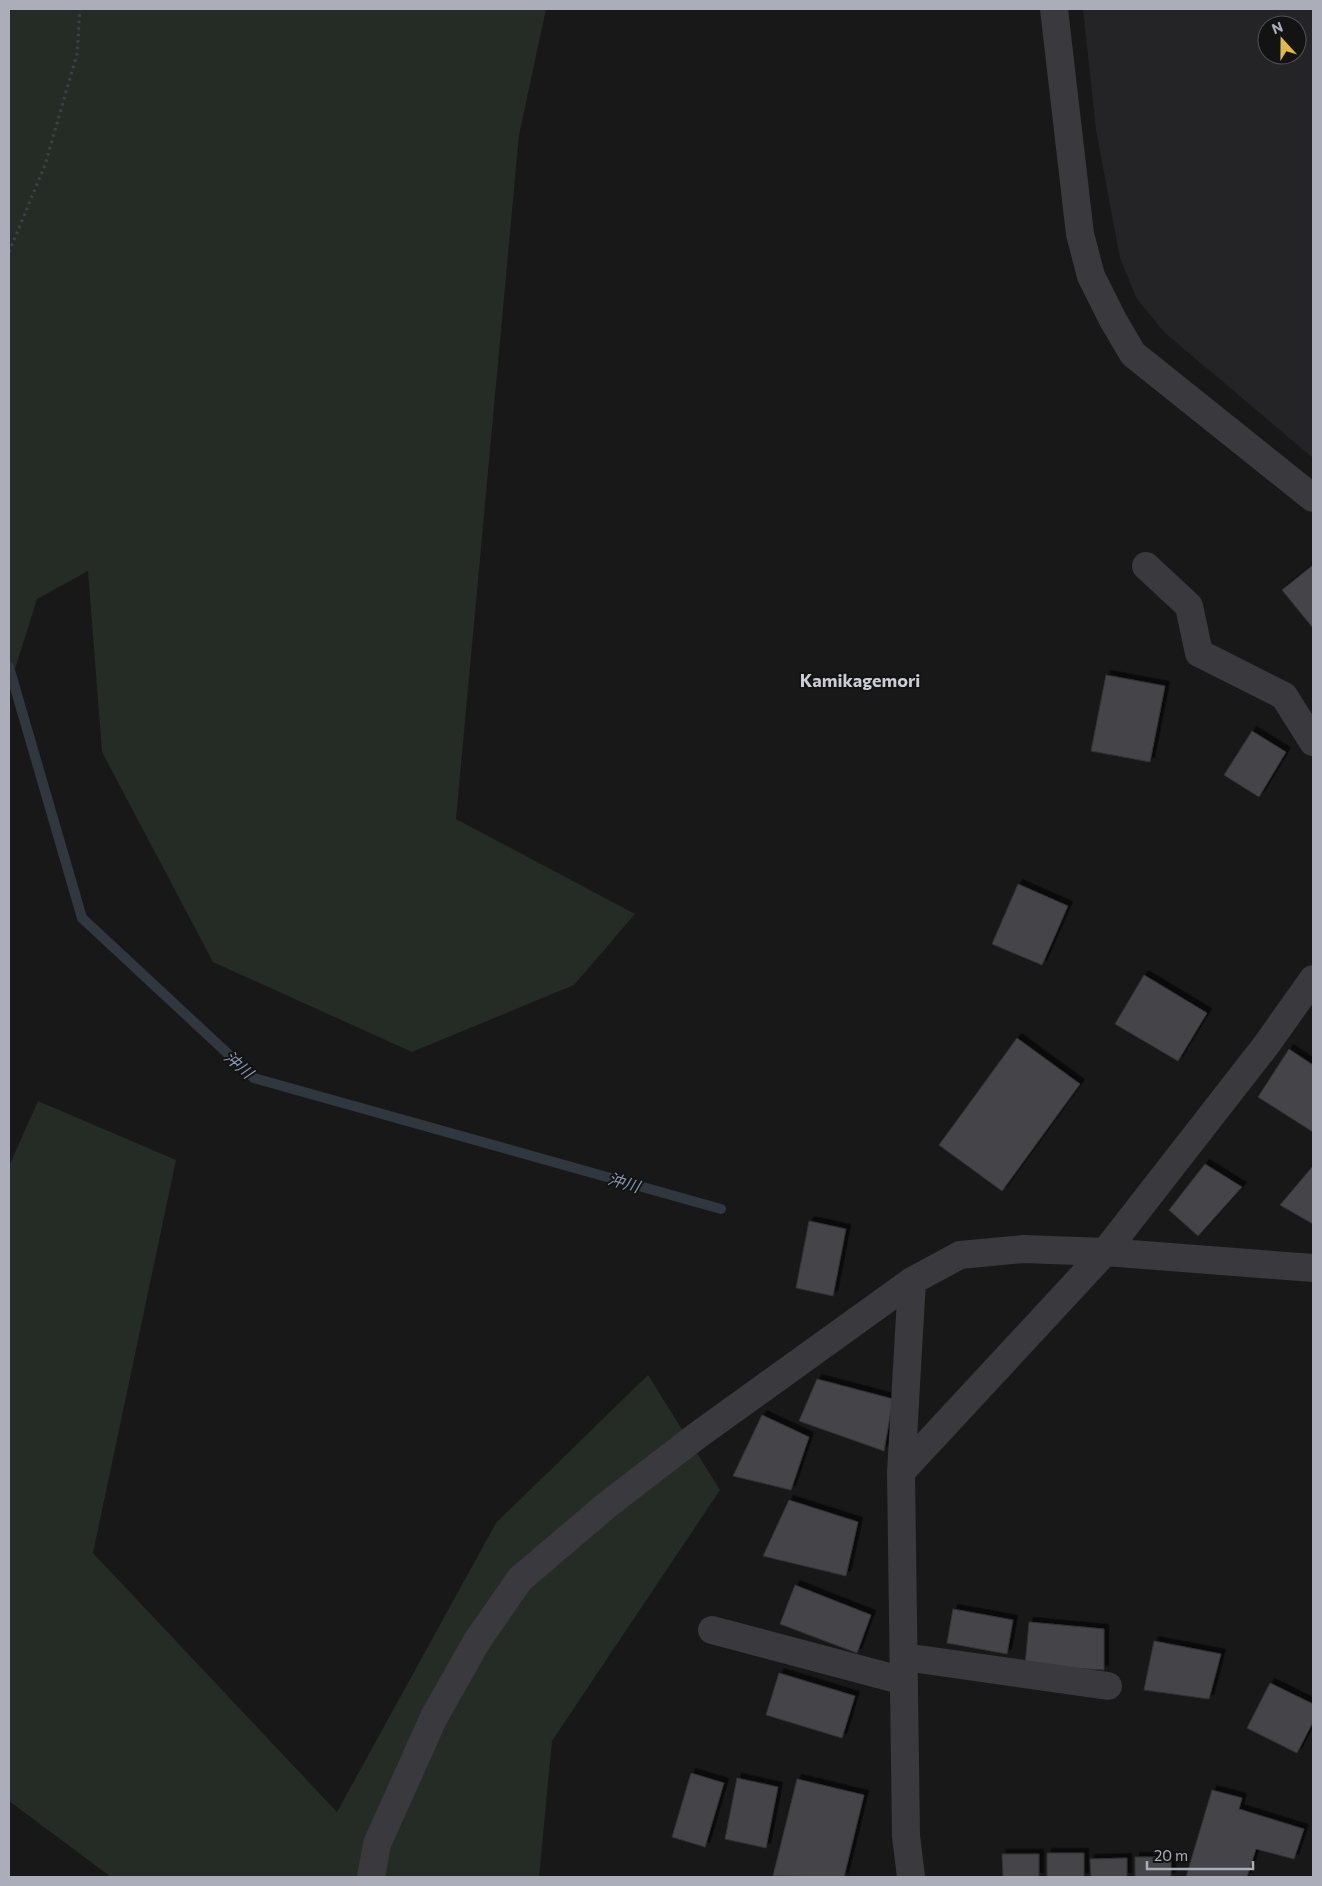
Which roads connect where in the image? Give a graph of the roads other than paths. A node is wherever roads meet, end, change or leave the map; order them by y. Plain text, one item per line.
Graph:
1 (1054, 9) edge
2 (1313, 498) edge
3 (1146, 566) dead end
4 (1313, 742) edge
5 (1313, 979) edge
6 (1105, 1252) junction
7 (1313, 1268) edge
8 (912, 1282) junction
9 (902, 1472) junction
10 (712, 1630) dead end
11 (904, 1669) junction
12 (1108, 1686) dead end
13 (371, 1877) edge
14 (911, 1877) edge

1 - 2 street
3 - 4 street
5 - 6 street
6 - 7 street
6 - 8 street
6 - 9 street
8 - 9 street
8 - 13 street
9 - 11 street
10 - 11 street
11 - 12 street
11 - 14 street

